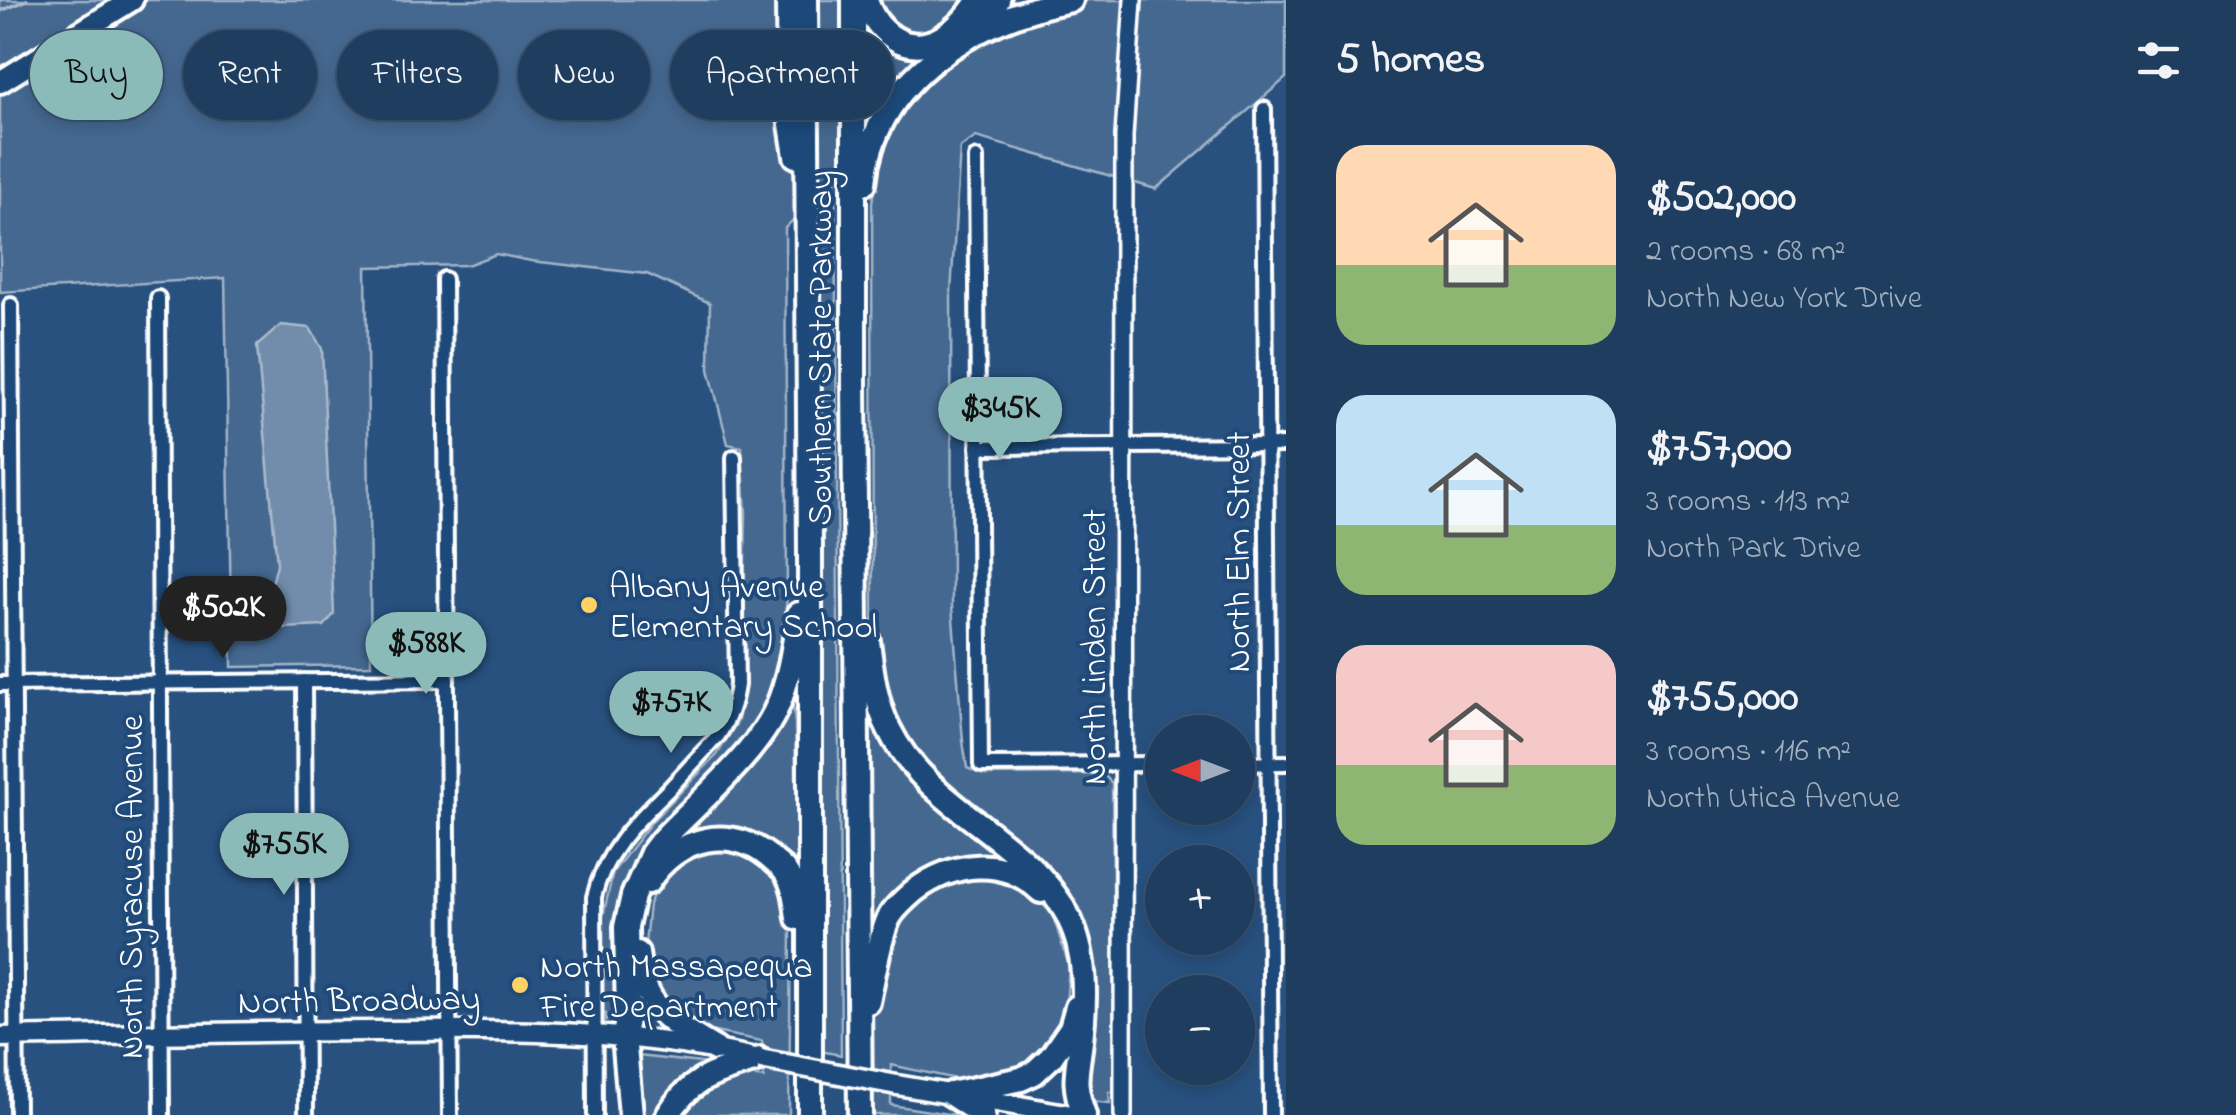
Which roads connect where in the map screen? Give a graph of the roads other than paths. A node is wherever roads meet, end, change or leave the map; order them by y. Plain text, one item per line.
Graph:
1 (132, 0) edge
2 (788, 0) edge
3 (806, 0) edge
4 (854, 0) edge
5 (866, 0) edge
6 (980, 0) edge
7 (998, 0) edge
8 (1071, 0) edge
9 (1134, 0) edge
10 (972, 34) junction
11 (0, 82) edge
12 (1264, 109) dead end
13 (976, 158) dead end
14 (808, 233) junction
15 (444, 279) dead end
16 (158, 298) dead end
17 (11, 304) dead end
18 (854, 381) junction
19 (1266, 445) junction
20 (1286, 445) edge
21 (978, 446) junction
22 (1122, 446) junction
23 (734, 457) dead end
24 (810, 551) junction
25 (856, 558) junction
26 (447, 680) junction
27 (304, 682) junction
28 (158, 683) junction
29 (7, 684) edge
30 (1124, 764) junction
31 (1145, 764) edge
32 (1255, 764) edge
33 (1268, 764) junction
34 (1286, 764) edge
35 (809, 1023) junction
36 (450, 1030) junction
37 (306, 1032) junction
38 (860, 1033) junction
39 (161, 1034) junction
40 (595, 1034) junction
41 (624, 1036) junction
42 (8, 1037) edge
43 (715, 1049) junction
44 (760, 1059) junction
45 (950, 1094) junction
46 (808, 1108) edge
47 (17, 1115) edge
48 (162, 1115) edge
49 (306, 1115) edge
50 (450, 1115) edge
51 (595, 1115) edge
52 (631, 1115) edge
53 (668, 1115) edge
54 (860, 1115) edge
55 (983, 1115) edge
56 (1070, 1115) edge
57 (1084, 1115) edge
58 (1123, 1115) edge
59 (1271, 1115) edge

1 - 11 highway
2 - 14 highway
3 - 14 highway, Southern State Parkway
4 - 18 highway, Southern State Parkway
5 - 6 highway
7 - 10 highway
8 - 10 highway
9 - 22 street, North Linden Street
10 - 18 highway
12 - 19 street, North Elm Street
13 - 21 street
14 - 24 highway, Southern State Parkway
15 - 26 street
16 - 28 street, North Syracuse Avenue
17 - 29 street
18 - 25 highway, Southern State Parkway
19 - 20 street
19 - 22 street
19 - 33 street, North Elm Street
21 - 22 street
21 - 30 street
22 - 30 street, North Linden Street
23 - 40 street
24 - 35 highway, Southern State Parkway
24 - 41 highway
25 - 38 highway, Southern State Parkway
25 - 57 highway
26 - 27 street
26 - 36 street
27 - 28 street
27 - 37 street
28 - 29 street
28 - 39 street, North Syracuse Avenue
29 - 42 street
30 - 31 street
30 - 58 street, North Linden Street
32 - 33 street
33 - 34 street
33 - 59 street, North Elm Street
35 - 43 highway
35 - 46 highway, Southern State Parkway
36 - 37 main road, North Broadway
36 - 40 main road, North Broadway
36 - 50 street
37 - 39 main road, North Broadway
37 - 49 street
38 - 45 highway
38 - 54 highway, Southern State Parkway
39 - 42 main road, North Broadway
39 - 48 street, North Syracuse Avenue
40 - 41 main road, North Broadway
40 - 51 street
41 - 43 main road, North Broadway
41 - 52 highway
42 - 47 street
43 - 44 main road, North Broadway
44 - 45 main road, North Broadway, bridge
44 - 53 highway
45 - 55 highway
45 - 56 main road, North Broadway

